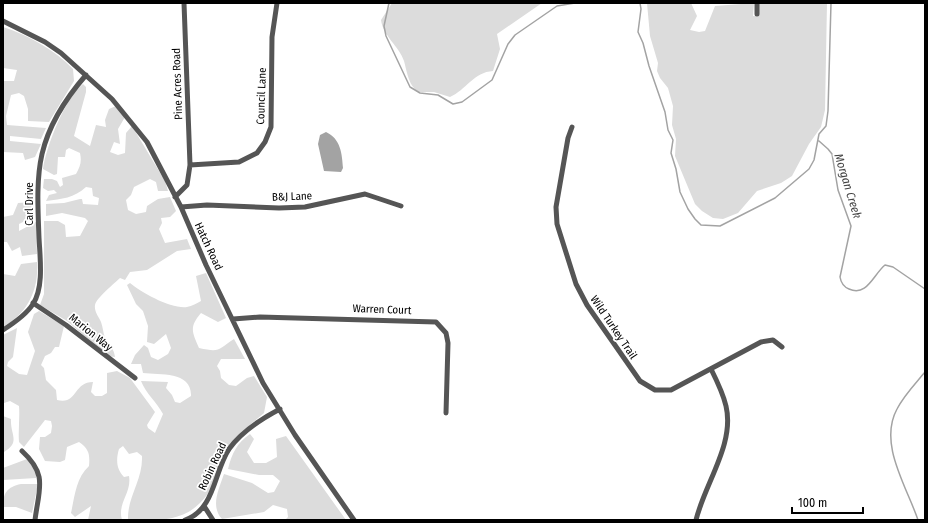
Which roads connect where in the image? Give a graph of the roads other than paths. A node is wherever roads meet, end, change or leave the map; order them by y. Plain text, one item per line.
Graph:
1 (184, 3) edge
2 (276, 3) edge
3 (757, 3) edge
4 (757, 14) dead end
5 (3, 21) edge
6 (86, 75) junction
7 (572, 127) dead end
8 (190, 165) junction
9 (174, 197) junction
10 (401, 206) dead end
11 (180, 207) junction
12 (33, 303) junction
13 (233, 320) junction
14 (3, 330) edge
15 (782, 347) dead end
16 (711, 369) junction
17 (135, 378) dead end
18 (280, 409) junction
19 (446, 413) dead end
20 (22, 451) dead end
21 (204, 506) junction
22 (35, 520) edge
23 (185, 520) edge
24 (213, 520) edge
25 (354, 520) edge
26 (696, 520) edge

1 - 8 street, Pine Acres Road
2 - 8 street, Council Lane
3 - 4 street
5 - 6 street, Hatch Road
6 - 9 street, Hatch Road
6 - 12 street, Carl Drive
7 - 16 street, Wild Turkey Trail
8 - 9 street
9 - 11 street, Hatch Road
10 - 11 street, B&J Lane
11 - 13 street, Hatch Road
12 - 14 street
12 - 17 street, Marion Way
13 - 18 street, Hatch Road
13 - 19 street, Warren Court
15 - 16 street, Wild Turkey Trail
16 - 26 street
18 - 21 street, Robin Road
18 - 25 street, Hatch Road
20 - 22 street
21 - 23 street, Robin Road
21 - 24 street

